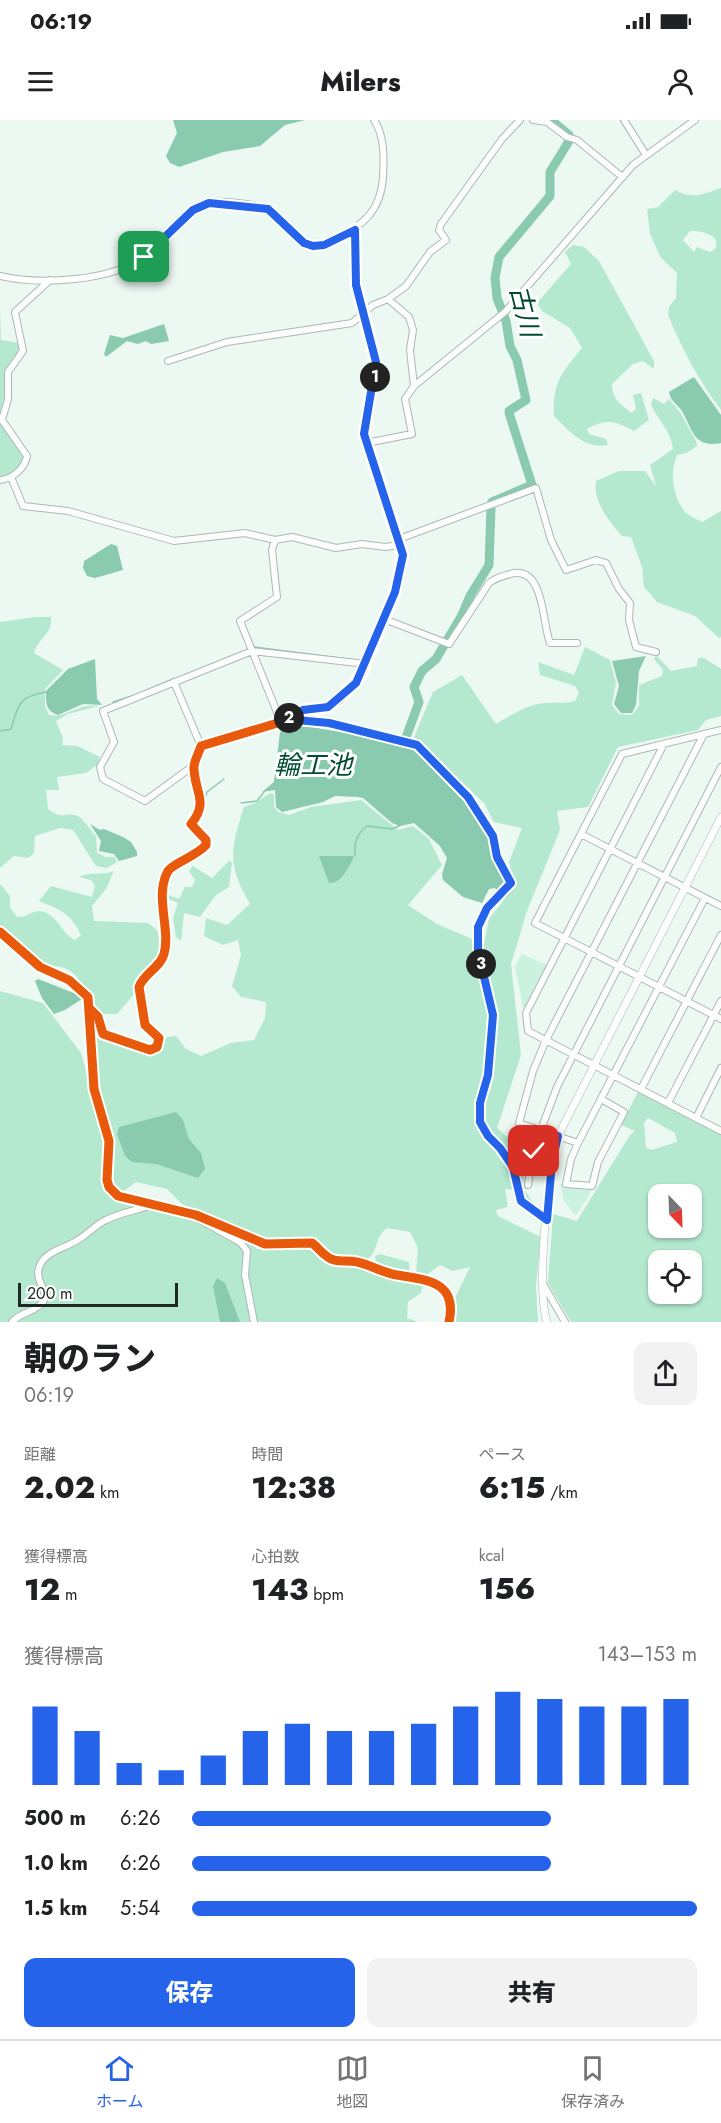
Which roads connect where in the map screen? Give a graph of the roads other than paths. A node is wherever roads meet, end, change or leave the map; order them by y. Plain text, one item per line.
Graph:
1 (374, 120) edge
2 (520, 120) edge
3 (624, 120) edge
4 (695, 120) edge
5 (536, 121) edge
6 (548, 121) edge
7 (646, 154) junction
8 (621, 176) junction
9 (355, 230) junction
10 (0, 276) edge
11 (50, 280) junction
12 (388, 298) junction
13 (363, 313) junction
14 (168, 361) dead end
15 (414, 386) junction
16 (366, 443) junction
17 (11, 477) junction
18 (0, 480) edge
19 (386, 498) joint
20 (275, 540) junction
21 (399, 542) junction
22 (384, 619) junction
23 (577, 643) dead end
24 (252, 651) junction
25 (656, 652) dead end
26 (366, 664) junction
27 (174, 682) junction
28 (284, 721) junction
29 (721, 730) edge
30 (704, 734) junction
31 (664, 744) junction
32 (201, 746) junction
33 (193, 766) junction
34 (721, 767) edge
35 (721, 817) edge
36 (581, 834) junction
37 (610, 849) junction
38 (638, 863) junction
39 (664, 877) junction
40 (685, 887) junction
41 (705, 898) junction
42 (721, 906) edge
43 (0, 932) edge
44 (721, 935) edge
45 (565, 938) junction
46 (592, 952) junction
47 (619, 966) junction
48 (639, 976) junction
49 (659, 987) junction
50 (687, 1001) junction
51 (721, 1001) edge
52 (90, 1009) junction
53 (714, 1015) junction
54 (721, 1019) edge
55 (546, 1040) junction
56 (573, 1054) junction
57 (593, 1065) junction
58 (721, 1068) edge
59 (613, 1075) junction
60 (641, 1089) junction
61 (601, 1099) junction
62 (668, 1103) junction
63 (696, 1118) junction
64 (540, 1130) junction
65 (721, 1131) edge
66 (558, 1136) junction
67 (578, 1143) junction
68 (528, 1185) dead end
69 (156, 1204) junction
70 (196, 1215) junction
71 (547, 1220) junction
72 (543, 1284) junction
73 (12, 1322) edge
74 (254, 1322) edge
75 (449, 1322) edge
76 (547, 1322) edge
77 (565, 1322) edge

1 - 9 street
2 - 12 street
3 - 7 street
4 - 7 street
5 - 6 street
6 - 8 street
7 - 8 street
8 - 15 street
9 - 11 street
9 - 13 street
10 - 11 street
11 - 17 street
12 - 13 street
12 - 15 street
13 - 14 street
13 - 16 street
15 - 16 street
16 - 19 street
17 - 18 street
17 - 20 street
19 - 21 street
20 - 21 street
20 - 24 street
21 - 22 street
21 - 25 street
22 - 23 street
22 - 26 street
24 - 26 street
24 - 27 street
24 - 28 street
26 - 28 street
27 - 32 street
27 - 33 street
28 - 32 street
28 - 71 street
29 - 30 street
30 - 31 street
30 - 38 street
31 - 36 street
31 - 37 street
32 - 33 street
33 - 52 street
34 - 39 street
35 - 40 street
36 - 37 street
36 - 45 street
37 - 38 street
37 - 45 street
38 - 39 street
38 - 46 street
39 - 40 street
39 - 47 street
40 - 41 street
40 - 48 street
41 - 42 street
41 - 49 street
43 - 52 street
44 - 50 street
45 - 46 street
45 - 55 street
46 - 47 street
46 - 55 street
47 - 48 street
47 - 56 street
48 - 49 street
48 - 57 street
49 - 50 street
49 - 59 street
50 - 53 street
50 - 60 street
51 - 53 street
52 - 69 street
53 - 54 street
53 - 62 street
55 - 56 street
55 - 64 street
56 - 57 street
56 - 64 street
57 - 59 street
57 - 66 street
58 - 63 street
59 - 60 street
59 - 61 street
60 - 62 street
61 - 67 street
61 - 67 street
62 - 63 street
63 - 65 street
64 - 66 street
64 - 68 street
66 - 67 street
66 - 71 street
69 - 70 street
69 - 73 street
70 - 74 street
70 - 75 street
71 - 72 street
72 - 76 street
72 - 77 street

